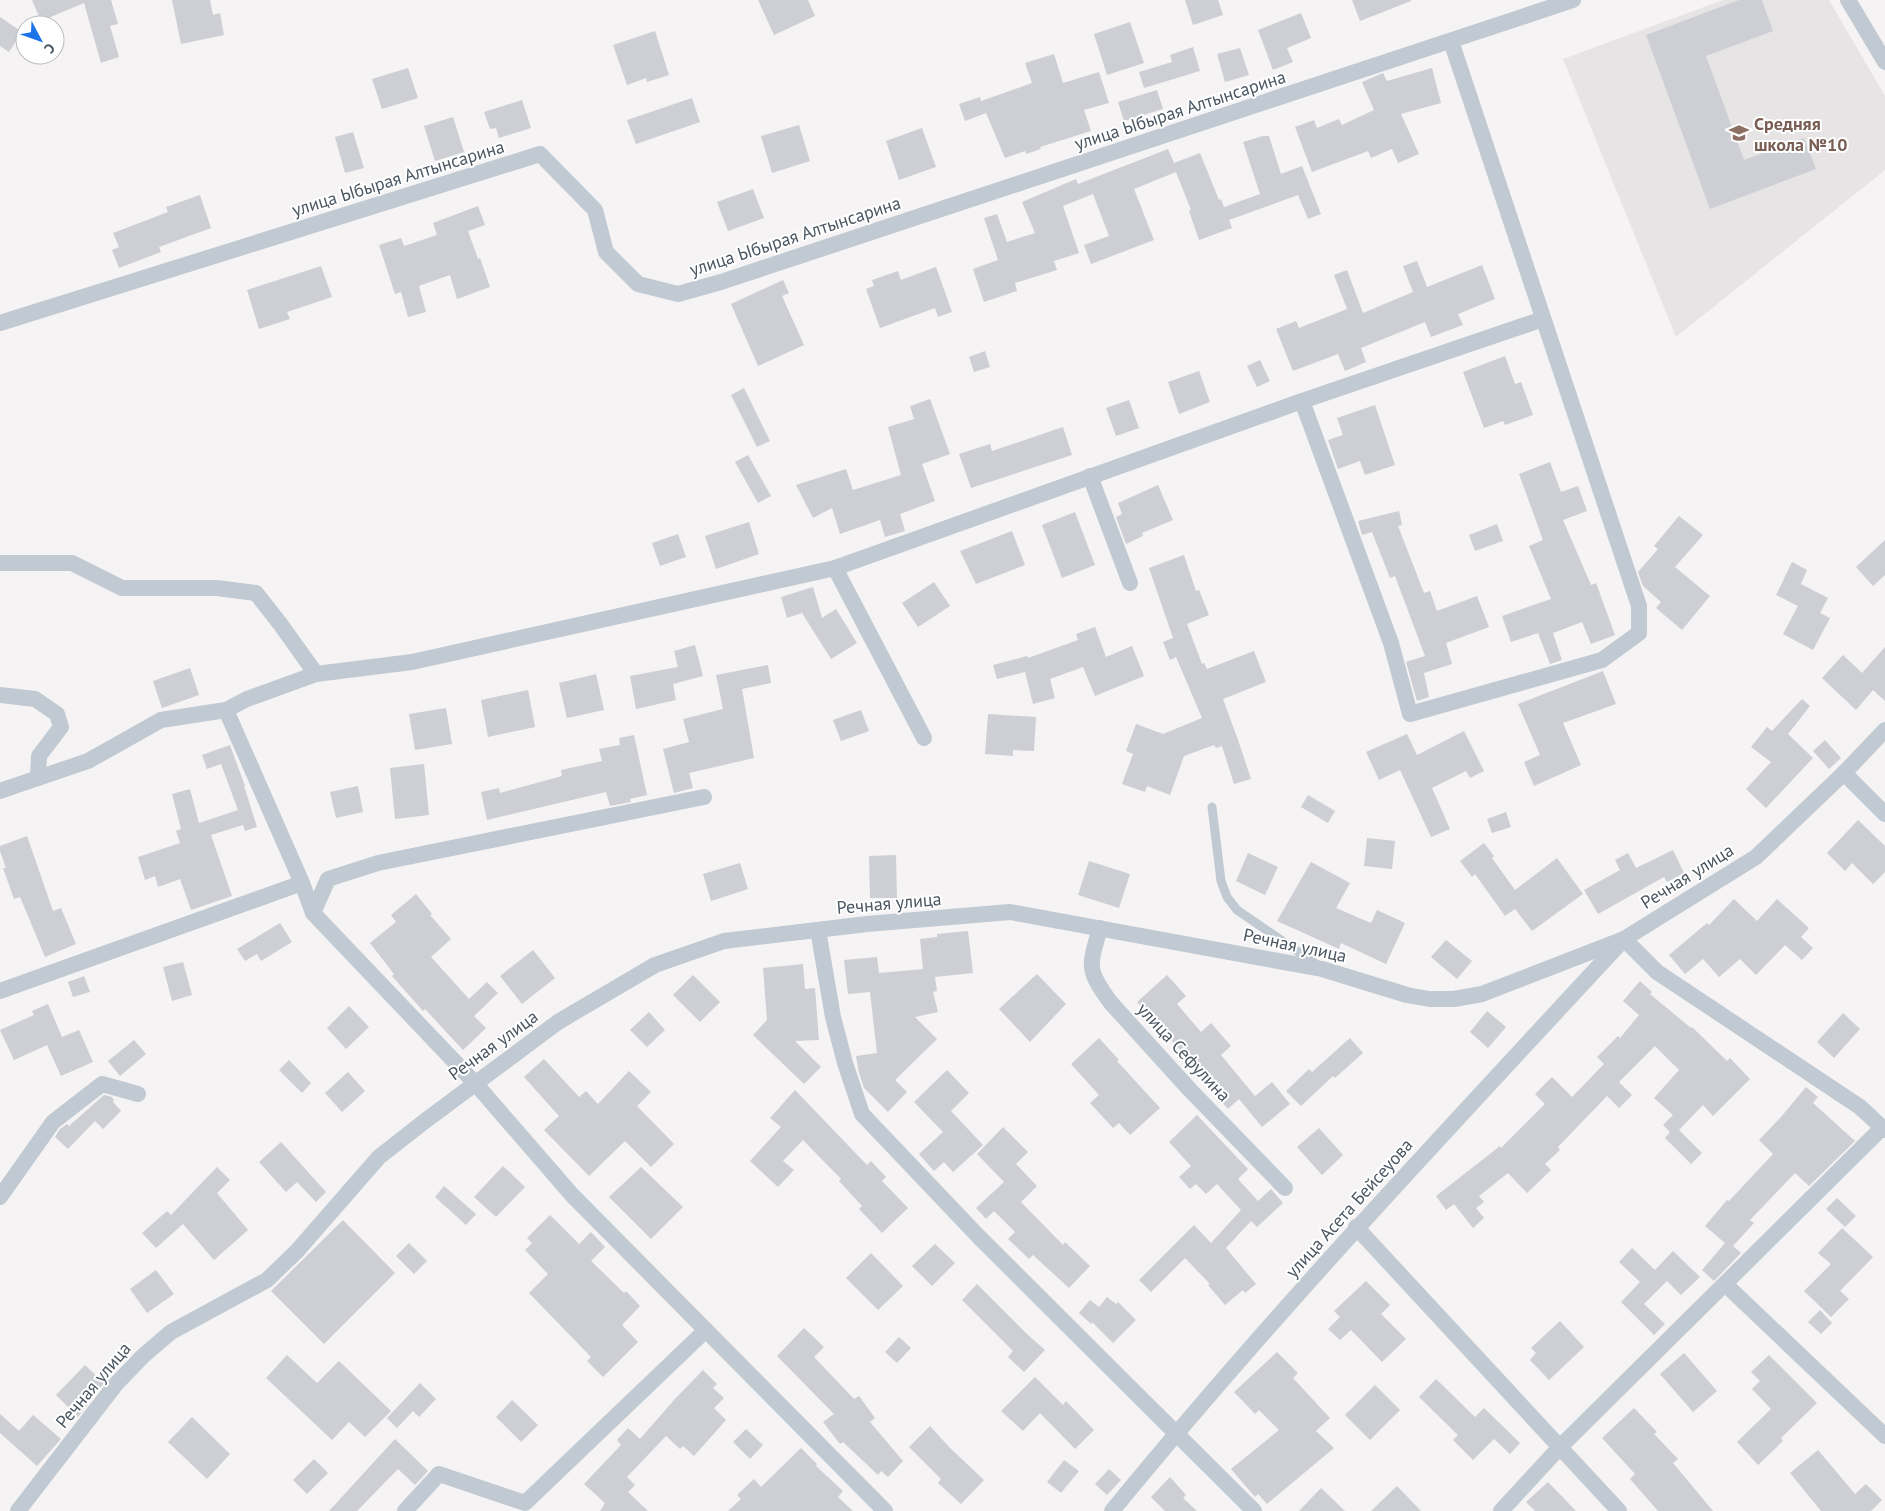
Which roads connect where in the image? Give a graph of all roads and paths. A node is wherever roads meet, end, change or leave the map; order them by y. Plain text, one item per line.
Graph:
1 (1573, 0) edge
2 (1848, 0) edge
3 (1536, 6) edge
4 (1451, 41) junction
5 (1885, 62) edge
6 (1543, 319) junction
7 (0, 323) edge
8 (1302, 401) junction
9 (1090, 476) junction
10 (0, 563) edge
11 (835, 568) junction
12 (1130, 583) dead end
13 (316, 674) junction
14 (0, 695) edge
15 (226, 710) junction
16 (1885, 730) edge
17 (924, 738) dead end
18 (1844, 773) junction
19 (38, 778) junction
20 (0, 791) edge
21 (704, 798) dead end
22 (1212, 807) dead end
23 (1885, 814) edge
24 (302, 883) junction
25 (313, 914) junction
26 (1100, 928) junction
27 (818, 930) junction
28 (1624, 939) junction
29 (1322, 968) junction
30 (0, 991) edge
31 (476, 1084) junction
32 (138, 1094) dead end
33 (1884, 1129) edge
34 (1286, 1188) dead end
35 (0, 1197) edge
36 (1356, 1227) junction
37 (1725, 1284) junction
38 (706, 1330) junction
39 (1176, 1433) junction
40 (1885, 1436) edge
41 (1560, 1447) junction
42 (18, 1511) edge
43 (405, 1511) edge
44 (885, 1511) edge
45 (1112, 1511) edge
46 (1254, 1511) edge
47 (1501, 1511) edge
48 (1619, 1511) edge

1 - 3 street, улица Ыбырая Алтынсарина
2 - 5 street
3 - 4 street, улица Ыбырая Алтынсарина
4 - 6 street
4 - 7 street, улица Ыбырая Алтынсарина
6 - 8 street
6 - 8 street
8 - 9 street
9 - 11 street
9 - 12 street
10 - 13 street
11 - 13 street
11 - 17 street
13 - 15 street
14 - 19 street
15 - 19 street
15 - 24 street
16 - 18 street, Речная улица
18 - 23 street
18 - 28 street, Речная улица
19 - 20 street
21 - 25 street
22 - 29 lane
24 - 25 street
24 - 30 street
25 - 31 street
26 - 27 street, Речная улица
26 - 29 street, Речная улица
26 - 34 street, улица Сефулина
27 - 31 street, Речная улица
27 - 39 street
28 - 29 street, Речная улица
28 - 33 street
28 - 36 street, улица Асета Бейсеуова
31 - 38 street
31 - 42 street, Речная улица
32 - 35 street
33 - 37 street
36 - 39 street, улица Асета Бейсеуова
36 - 41 street
37 - 40 street
37 - 41 street
38 - 43 street
38 - 44 street
39 - 45 street, улица Асета Бейсеуова
39 - 46 street
41 - 47 street
41 - 48 street

